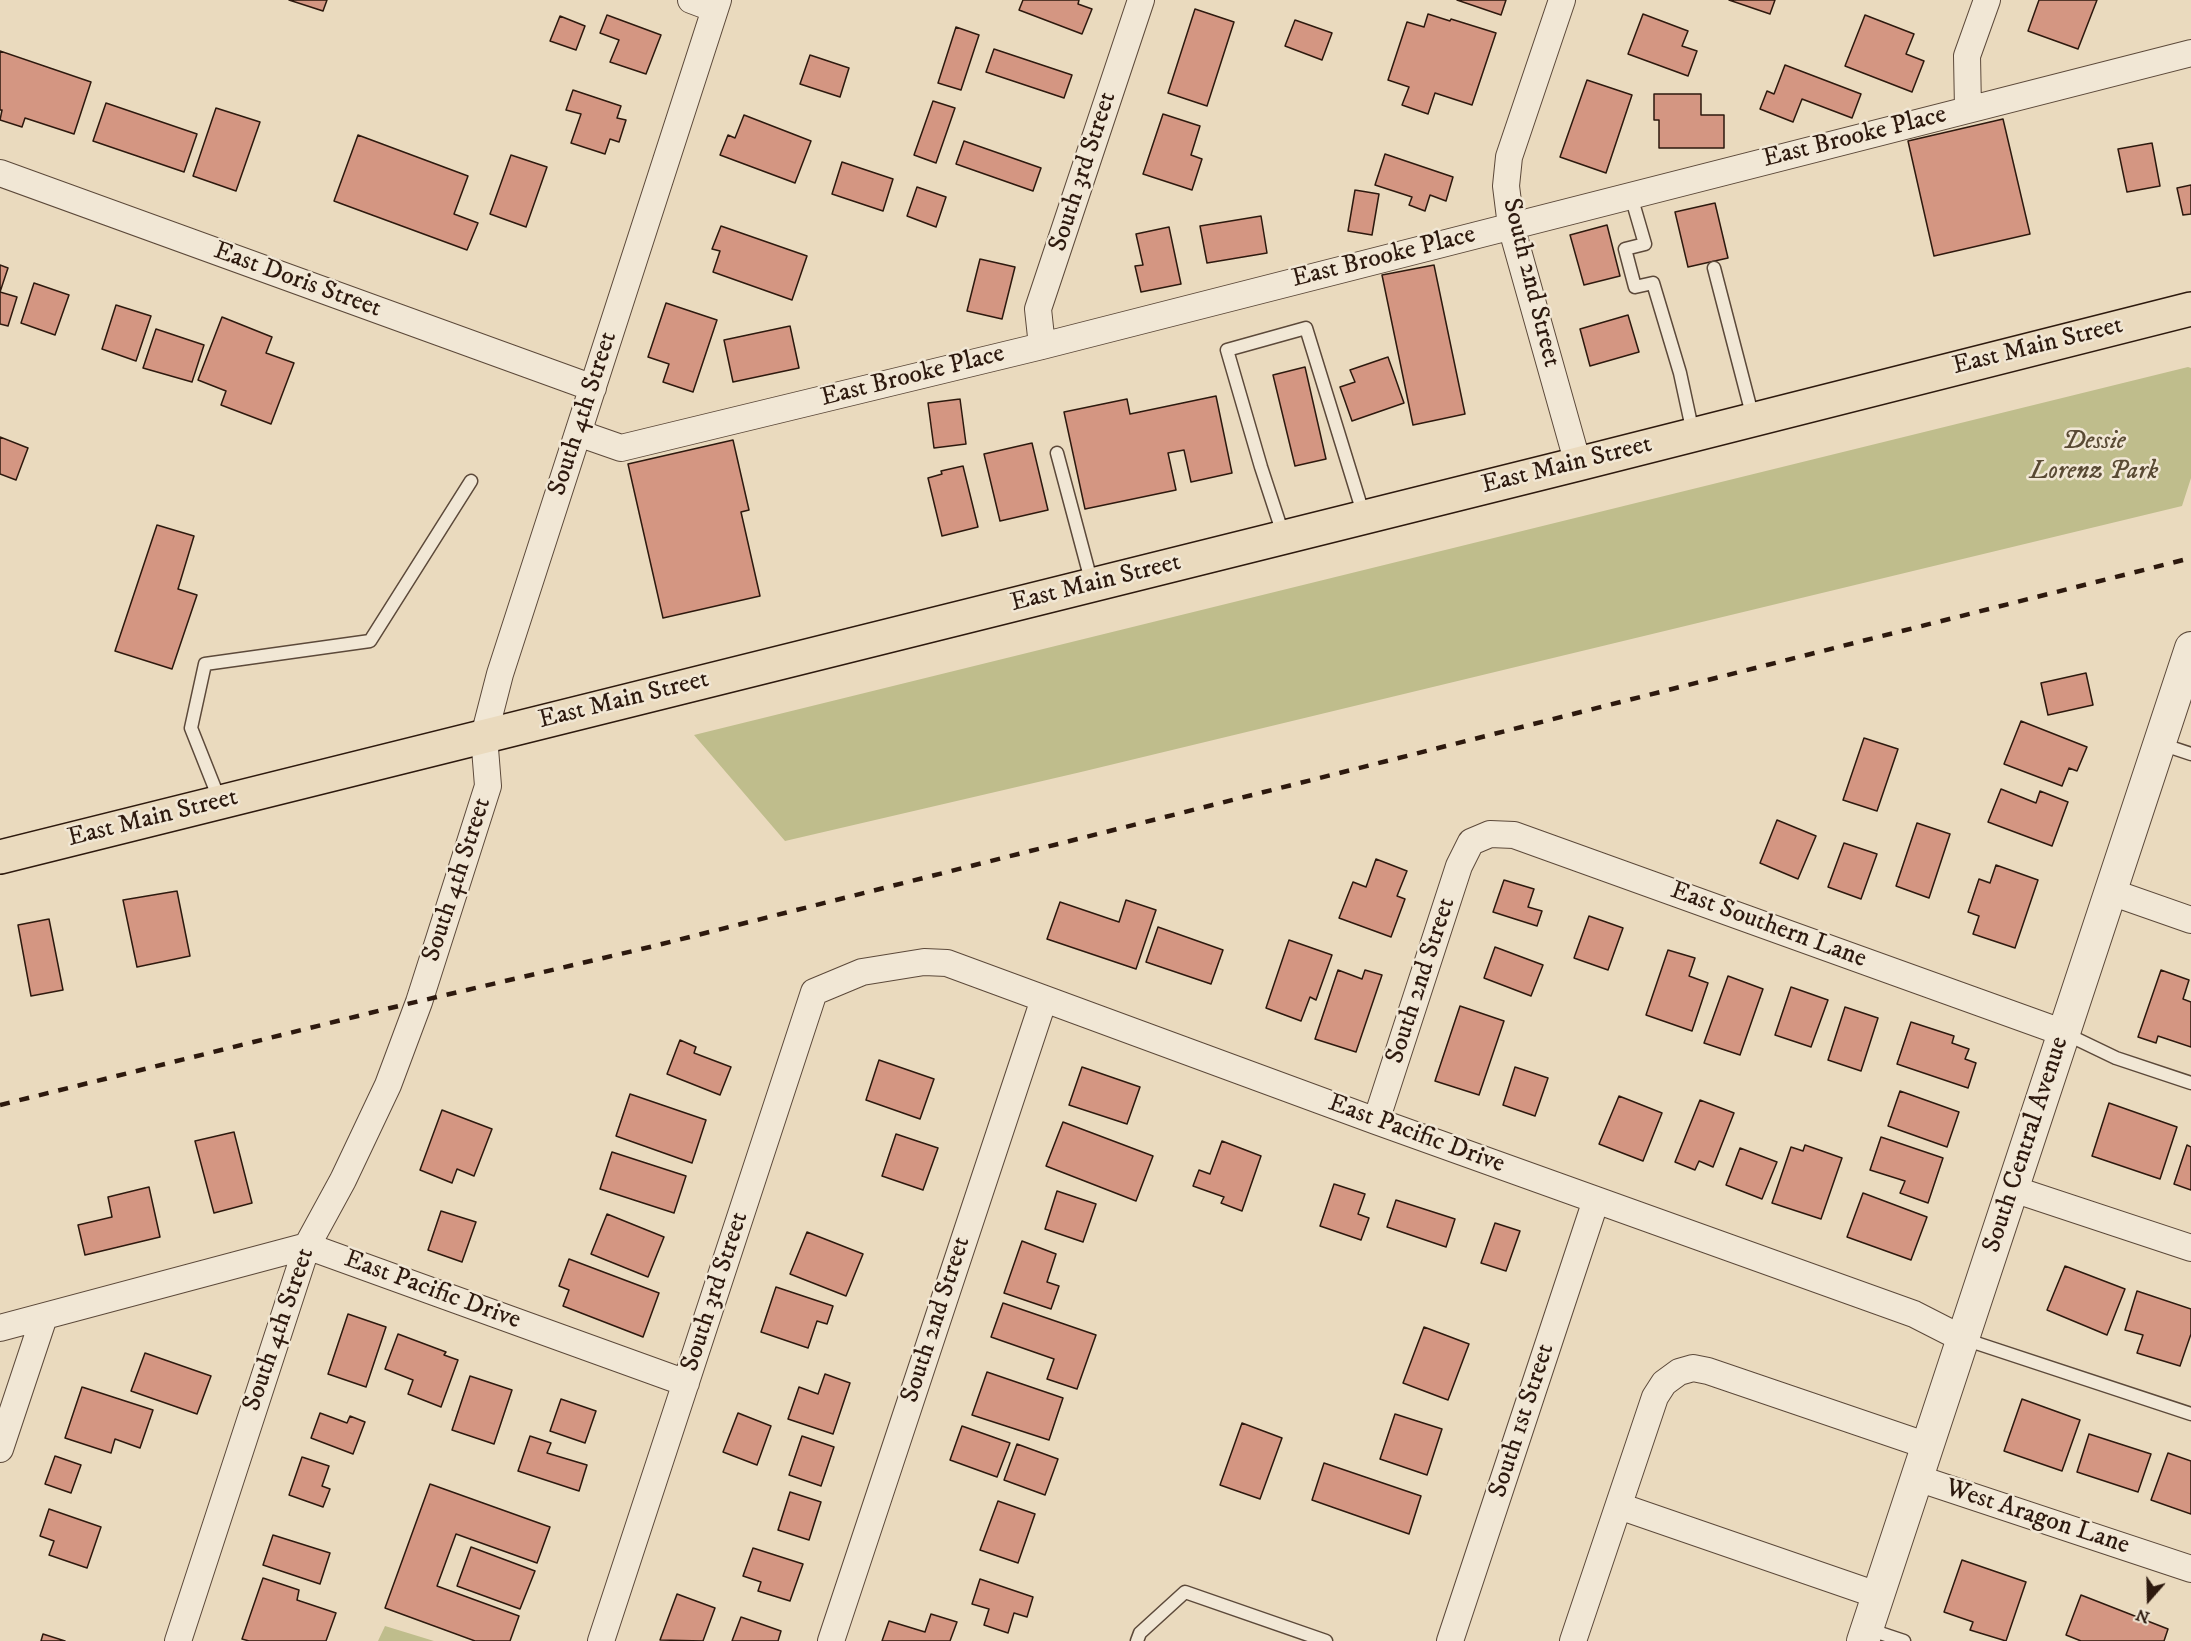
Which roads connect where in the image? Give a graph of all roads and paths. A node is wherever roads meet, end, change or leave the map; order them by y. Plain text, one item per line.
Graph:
1 (691, 0) edge
2 (1141, 0) edge
3 (1562, 0) edge
4 (1987, 0) edge
5 (717, 4) edge
6 (2191, 53) edge
7 (1968, 109) junction
8 (0, 173) edge
9 (1631, 196) junction
10 (1511, 226) junction
11 (1714, 268) dead end
12 (2191, 309) edge
13 (1042, 346) junction
14 (593, 388) junction
15 (1754, 420) junction
16 (578, 433) junction
17 (1694, 434) junction
18 (1057, 453) dead end
19 (1578, 464) junction
20 (471, 481) dead end
21 (1365, 518) junction
22 (1284, 537) junction
23 (1093, 585) junction
24 (2191, 648) edge
25 (2185, 686) edge
26 (484, 736) junction
27 (2160, 743) junction
28 (2191, 754) edge
29 (221, 802) junction
30 (1471, 842) joint
31 (0, 857) edge
32 (2111, 892) junction
33 (2191, 920) edge
34 (862, 972) joint
35 (1044, 999) junction
36 (2064, 1033) junction
37 (2191, 1083) edge
38 (1376, 1121) junction
39 (2013, 1189) junction
40 (1596, 1200) junction
41 (307, 1246) junction
42 (2191, 1248) edge
43 (44, 1317) junction
44 (0, 1328) edge
45 (1963, 1339) junction
46 (686, 1383) junction
47 (2191, 1414) edge
48 (1928, 1446) junction
49 (0, 1449) edge
50 (1917, 1478) junction
51 (1619, 1506) junction
52 (2191, 1569) edge
53 (1877, 1595) junction
54 (1865, 1635) edge
55 (178, 1641) edge
56 (601, 1641) edge
57 (831, 1641) edge
58 (1137, 1641) edge
59 (1326, 1641) edge
60 (1450, 1641) edge
61 (1573, 1641) edge
62 (1904, 1641) edge

1 - 5 street
2 - 13 street, South 3rd Street
3 - 10 street, South 2nd Street
4 - 7 street
5 - 14 street, South 4th Street
6 - 7 street, East Brooke Place
7 - 9 street, East Brooke Place
8 - 14 street, East Doris Street
9 - 10 street, East Brooke Place
9 - 17 lane
10 - 13 street, East Brooke Place
10 - 19 street, South 2nd Street
11 - 15 lane
12 - 15 main road, East Main Street
13 - 16 street, East Brooke Place
14 - 16 street, South 4th Street
15 - 17 main road, East Main Street
16 - 26 street, South 4th Street
17 - 19 main road, East Main Street
18 - 23 lane
19 - 21 main road, East Main Street
20 - 29 lane
21 - 22 main road, East Main Street
21 - 22 lane
22 - 23 main road, East Main Street
23 - 26 main road, East Main Street
24 - 25 street, South Central Avenue
25 - 27 street, South Central Avenue
26 - 29 main road, East Main Street
26 - 41 street, South 4th Street
27 - 28 lane
27 - 32 street, South Central Avenue
29 - 31 main road, East Main Street
30 - 36 street, East Southern Lane
30 - 38 street, South 2nd Street
32 - 33 street
32 - 36 street, South Central Avenue
34 - 35 street, East Pacific Drive
34 - 46 street, South 3rd Street
35 - 38 street, East Pacific Drive
35 - 57 street, South 2nd Street
36 - 37 lane
36 - 39 street, South Central Avenue
38 - 40 street, East Pacific Drive
39 - 42 street
39 - 45 street, South Central Avenue
40 - 45 street, East Pacific Drive
40 - 60 street, South 1st Street
41 - 43 street
41 - 46 street, East Pacific Drive
41 - 55 street, South 4th Street
43 - 44 street
43 - 49 street
45 - 47 lane
45 - 48 street, South Central Avenue
46 - 56 street, South 3rd Street
48 - 50 street, South Central Avenue
48 - 51 street
50 - 52 street, West Aragon Lane
50 - 53 street, South Central Avenue
51 - 53 street
51 - 61 street
53 - 54 street, South Central Avenue
54 - 62 lane
58 - 59 lane

